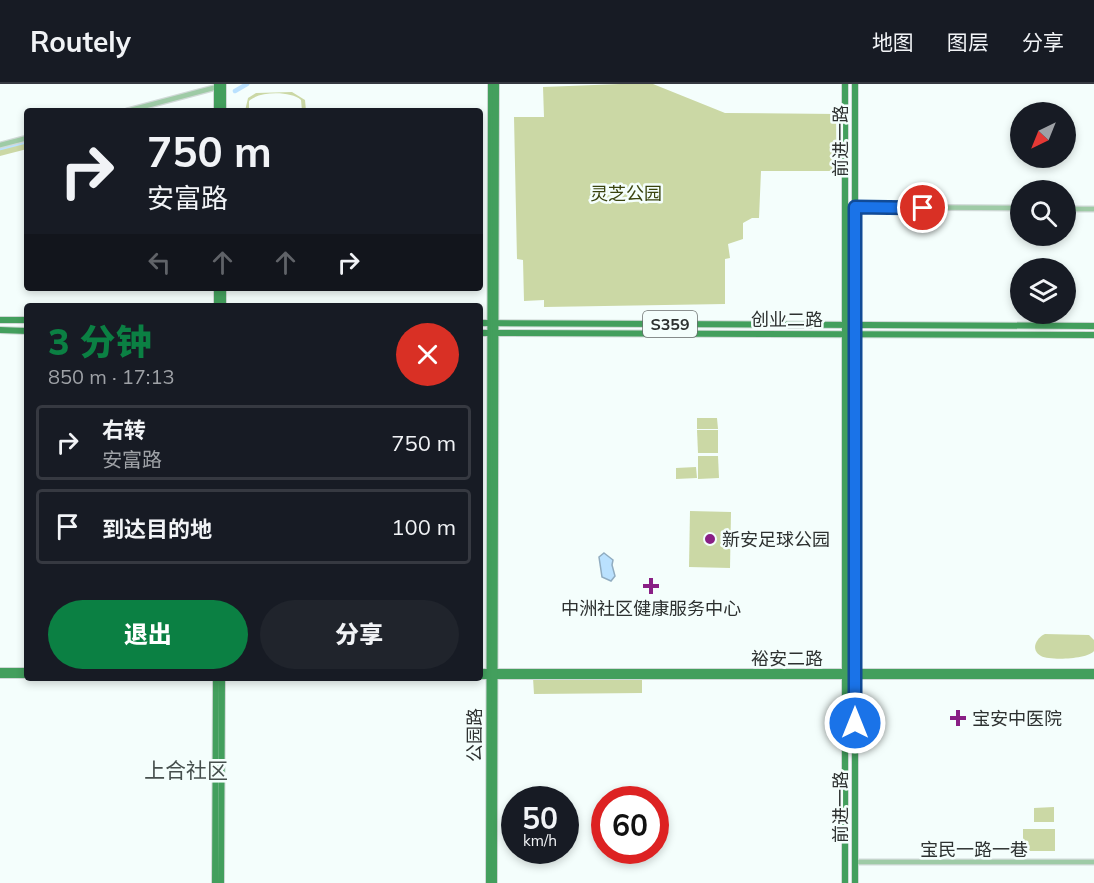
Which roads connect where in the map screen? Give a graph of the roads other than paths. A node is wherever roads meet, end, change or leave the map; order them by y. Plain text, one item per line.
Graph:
1 (491, 84) edge
2 (496, 84) edge
3 (845, 84) edge
4 (855, 84) edge
5 (219, 85) edge
6 (138, 108) edge
7 (217, 108) edge
8 (223, 108) edge
9 (24, 139) edge
10 (0, 145) edge
11 (855, 207) junction
12 (1010, 208) edge
13 (1076, 209) edge
14 (1094, 209) edge
15 (845, 251) junction
16 (854, 252) junction
17 (0, 320) edge
18 (24, 320) edge
19 (483, 323) edge
20 (493, 323) junction
21 (845, 325) junction
22 (854, 325) junction
23 (1094, 326) edge
24 (0, 330) edge
25 (24, 331) edge
26 (483, 333) edge
27 (493, 333) junction
28 (845, 334) junction
29 (854, 334) junction
30 (1094, 335) edge
31 (845, 607) junction
32 (854, 607) junction
33 (1094, 672) edge
34 (0, 673) edge
35 (24, 673) edge
36 (483, 674) edge
37 (492, 674) junction
38 (855, 674) junction
39 (845, 675) junction
40 (1094, 676) edge
41 (216, 681) edge
42 (222, 681) edge
43 (855, 862) junction
44 (1094, 862) edge
45 (215, 883) edge
46 (221, 883) edge
47 (489, 883) edge
48 (494, 883) edge
49 (845, 883) edge
50 (855, 883) edge

1 - 20 main road, 公园路
2 - 20 main road, 公园路
3 - 15 main road, 前进一路
4 - 11 main road, 前进一路
5 - 6 street
5 - 7 main road
5 - 8 main road
9 - 10 street
11 - 12 street
11 - 16 main road, 前进一路
13 - 14 street
15 - 16 main road
15 - 21 main road, 前进一路
16 - 22 main road, 前进一路
17 - 18 main road
19 - 20 main road, 创业二路 / S359
20 - 21 main road, 创业二路 / S359
20 - 27 main road, 公园路
21 - 22 main road, 创业二路 / S359
21 - 28 main road, 前进一路
22 - 23 main road, 创业二路 / S359
22 - 29 main road, 前进一路
24 - 25 main road
26 - 27 main road, 创业二路 / S359
27 - 28 main road, 创业二路 / S359
27 - 37 main road, 公园路
28 - 29 main road, 创业二路 / S359
28 - 31 main road, 前进一路
29 - 30 main road, 创业二路 / S359
29 - 32 main road, 前进一路
31 - 32 main road
31 - 39 main road, 前进一路
32 - 38 main road, 前进一路
33 - 38 main road, 裕安二路
34 - 35 main road
36 - 37 main road, 裕安二路
37 - 39 main road, 裕安二路
37 - 47 main road, 公园路
37 - 48 main road, 公园路
38 - 39 main road, 裕安二路
38 - 40 main road, 裕安二路
38 - 43 main road, 前进一路
39 - 49 main road, 前进一路
41 - 45 main road
42 - 46 main road
43 - 44 street, 宝民一路一巷
43 - 50 main road, 前进一路

